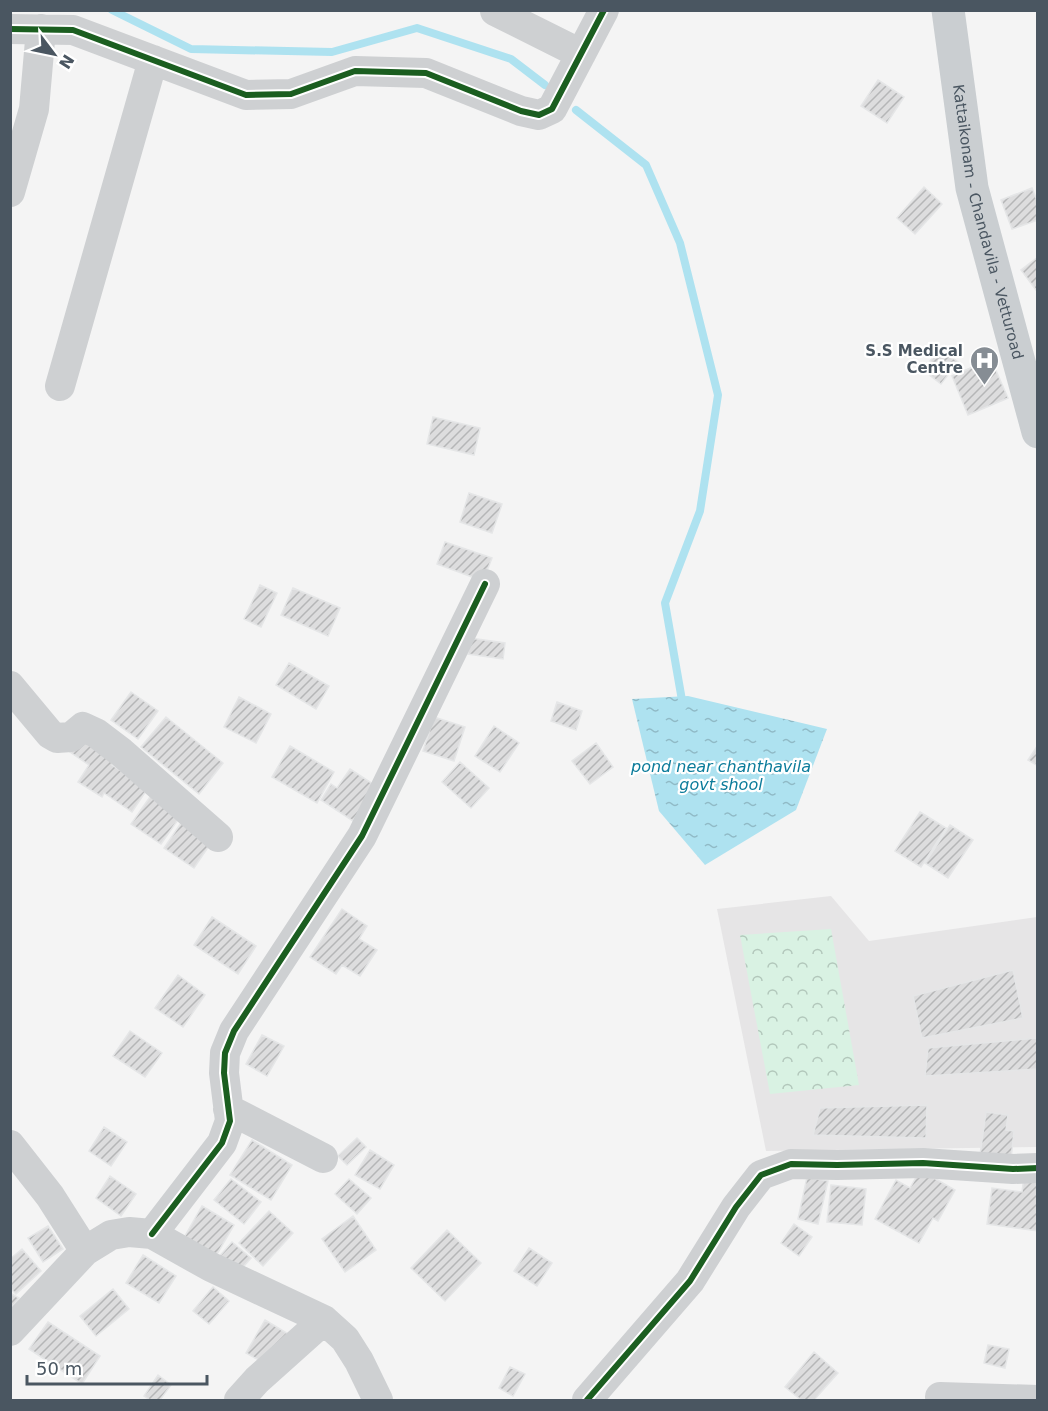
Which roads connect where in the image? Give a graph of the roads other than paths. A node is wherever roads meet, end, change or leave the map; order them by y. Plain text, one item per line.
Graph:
1 (604, 10) edge
2 (948, 10) edge
3 (495, 11) edge
4 (73, 20) edge
5 (10, 29) edge
6 (41, 29) junction
7 (581, 54) junction
8 (153, 60) junction
9 (10, 192) edge
10 (60, 386) dead end
11 (1038, 432) edge
12 (485, 584) dead end
13 (10, 686) edge
14 (218, 837) dead end
15 (228, 1109) junction
16 (10, 1145) edge
17 (323, 1158) dead end
18 (1038, 1168) edge
19 (153, 1234) junction
20 (85, 1251) junction
21 (324, 1320) junction
22 (10, 1331) edge
23 (940, 1397) dead end
24 (1038, 1400) edge
25 (239, 1401) edge
26 (378, 1401) edge
27 (587, 1401) edge

1 - 7 street
2 - 11 main road, Kattaikonam - Chandavila - Vetturoad
3 - 7 street
4 - 6 street
4 - 8 street
5 - 6 street
6 - 9 street
7 - 8 street
8 - 10 street
12 - 15 street
13 - 14 street
15 - 17 street
15 - 19 street
16 - 20 street
18 - 27 street
19 - 20 street
19 - 21 street
20 - 22 street
21 - 25 street
21 - 26 street
23 - 24 street

